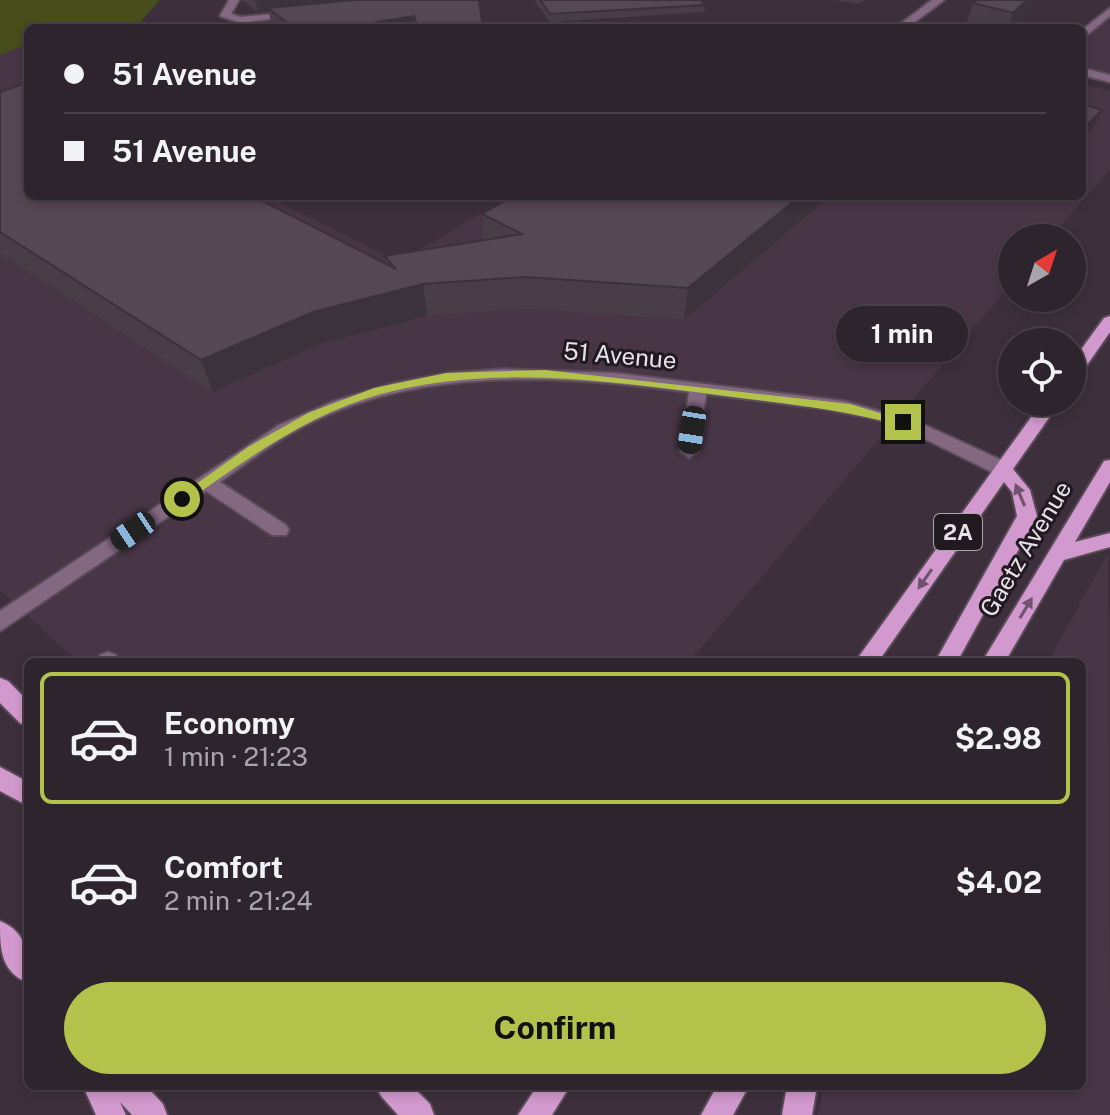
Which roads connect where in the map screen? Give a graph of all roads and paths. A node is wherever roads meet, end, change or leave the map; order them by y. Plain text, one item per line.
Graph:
1 (234, 0) edge
2 (939, 0) edge
3 (1110, 11) edge
4 (304, 14) edge
5 (906, 24) edge
6 (1086, 32) edge
7 (1086, 72) edge
8 (1110, 79) edge
9 (1110, 321) edge
10 (1086, 354) edge
11 (698, 388) junction
12 (1041, 416) edge
13 (689, 452) dead end
14 (1110, 466) edge
15 (1003, 469) junction
16 (206, 482) junction
17 (279, 530) dead end
18 (1110, 540) edge
19 (1059, 554) junction
20 (0, 622) edge
21 (869, 658) edge
22 (948, 658) edge
23 (995, 658) edge
24 (0, 688) edge
25 (24, 712) edge
26 (0, 778) edge
27 (24, 793) edge
28 (0, 934) edge
29 (24, 964) edge
30 (100, 1090) edge
31 (130, 1090) edge
32 (395, 1090) edge
33 (552, 1090) edge
34 (732, 1090) edge
35 (801, 1090) edge
36 (111, 1115) edge
37 (152, 1115) edge
38 (419, 1115) edge
39 (533, 1115) edge
40 (716, 1115) edge
41 (797, 1115) edge

1 - 4 street
2 - 5 street
3 - 6 street
7 - 8 street
9 - 10 main road
11 - 13 street
11 - 15 street, 51 Avenue
11 - 16 street, 51 Avenue
12 - 15 main road, 2A
14 - 19 main road, Gaetz Avenue
15 -> 21 main road, 2A
22 -> 15 main road
16 - 17 street
16 - 20 street, 51 Avenue
18 - 19 main road
23 -> 19 main road, Gaetz Avenue
24 - 25 main road
26 - 27 main road
28 - 29 main road
30 - 36 main road
31 - 37 main road
32 - 38 main road
33 - 39 main road
34 - 40 main road
35 - 41 main road

